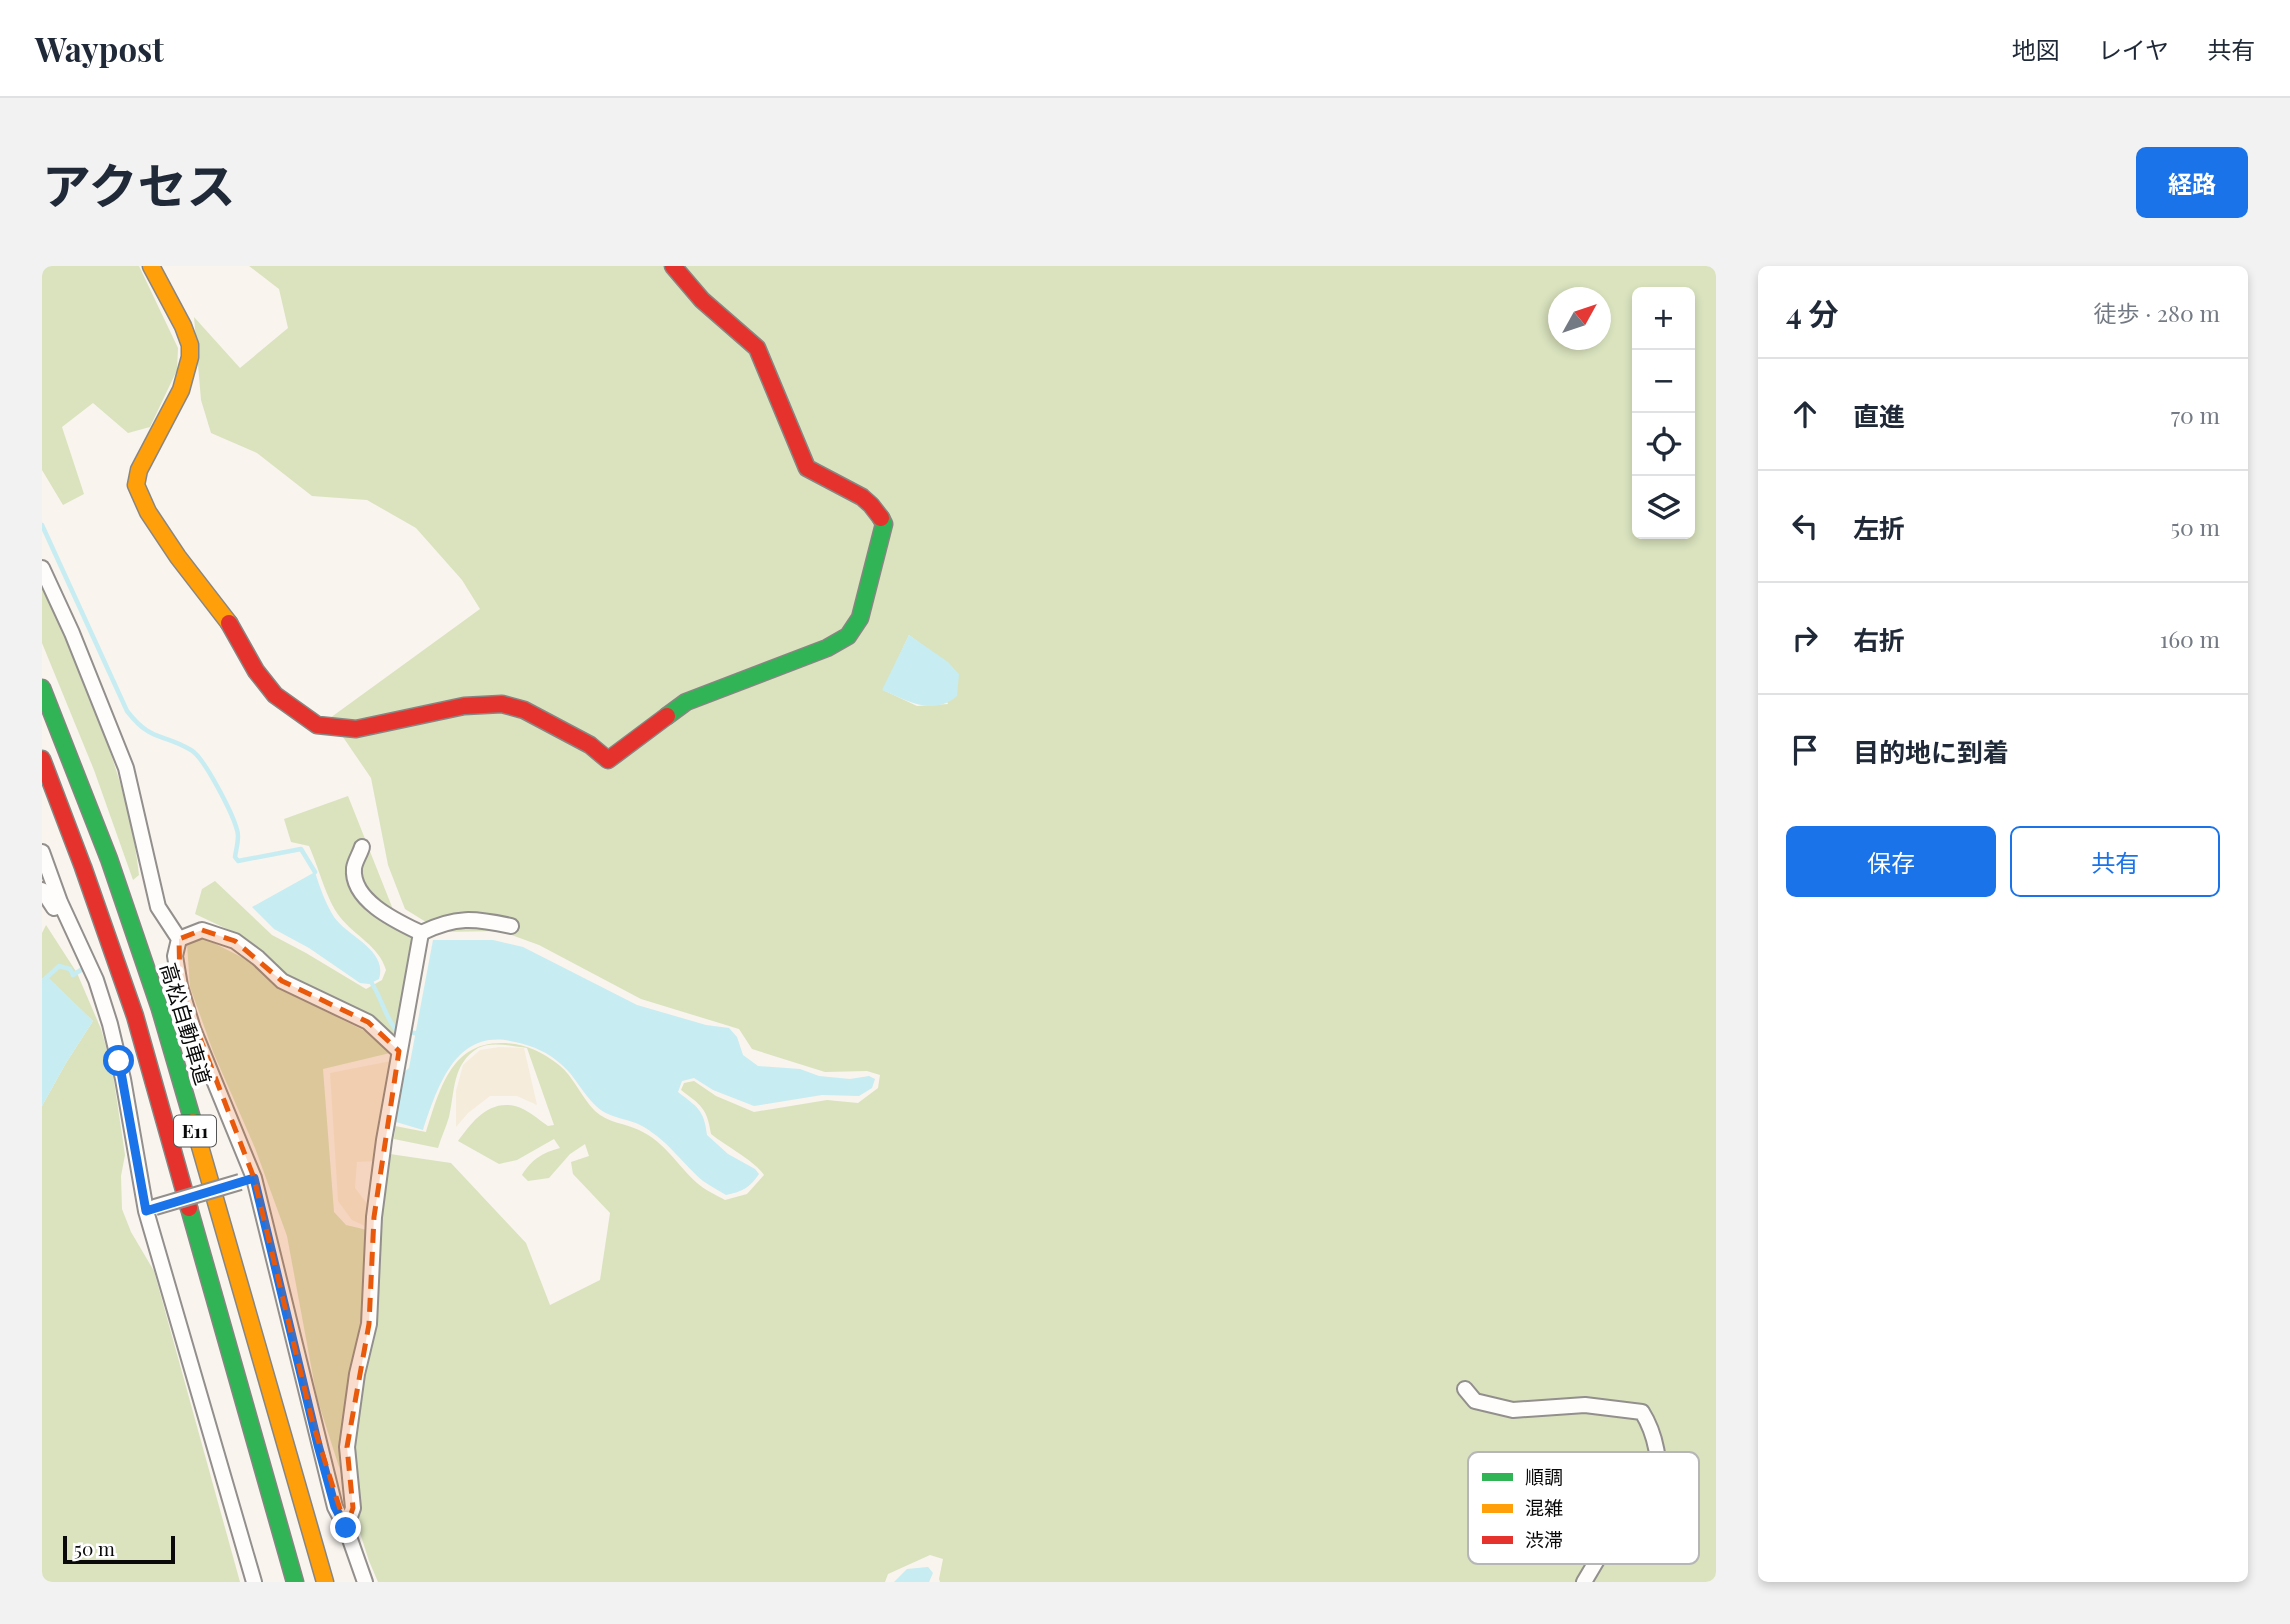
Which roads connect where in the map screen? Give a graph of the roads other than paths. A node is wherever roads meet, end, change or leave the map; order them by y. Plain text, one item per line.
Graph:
1 (151, 266) edge
2 (673, 266) edge
3 (42, 568) edge
4 (42, 688) edge
5 (42, 759) edge
6 (362, 847) dead end
7 (42, 852) edge
8 (42, 890) edge
9 (61, 905) junction
10 (511, 926) dead end
11 (422, 933) junction
12 (178, 939) junction
13 (399, 1051) junction
14 (247, 1180) junction
15 (150, 1209) junction
16 (1465, 1389) dead end
17 (1657, 1452) edge
18 (346, 1528) junction
19 (1595, 1564) edge
20 (254, 1582) edge
21 (295, 1582) edge
22 (325, 1582) edge
23 (365, 1582) edge
24 (1584, 1582) edge

1 - 2 main road
3 - 12 street
4 - 22 main road, 高松自動車道 / E11
5 - 21 main road, E11
6 - 11 street
7 - 9 street
8 - 9 street
9 - 15 street
10 - 11 street
11 - 13 street
12 - 13 street
12 - 14 street
13 - 18 street
14 - 15 street, bridge
14 - 18 street
15 - 20 street
16 - 17 street
18 - 23 street
19 - 24 street

